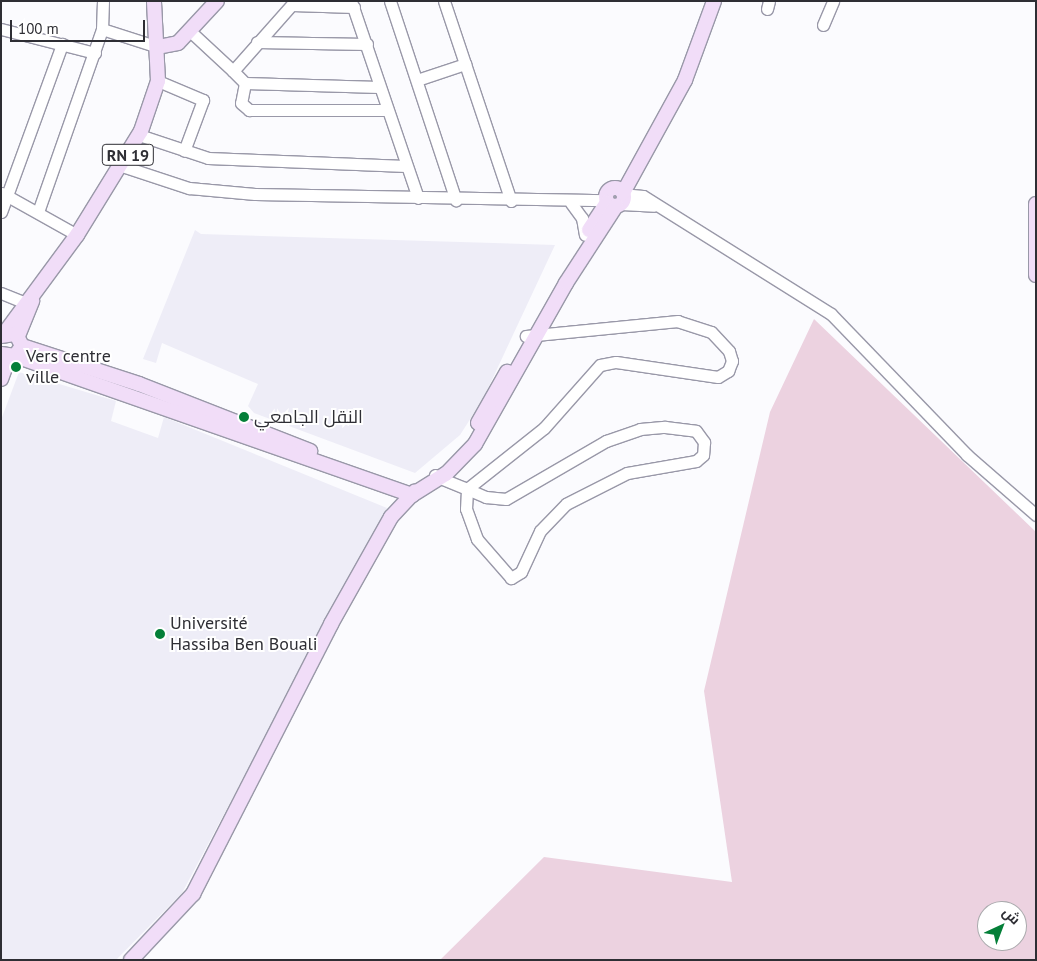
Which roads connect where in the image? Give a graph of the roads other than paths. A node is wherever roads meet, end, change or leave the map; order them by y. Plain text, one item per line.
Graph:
1 (103, 1) edge
2 (154, 1) edge
3 (217, 1) edge
4 (390, 1) edge
5 (444, 1) edge
6 (705, 1) edge
7 (714, 1) edge
8 (833, 1) edge
9 (293, 3) edge
10 (352, 4) edge
11 (823, 25) dead end
12 (102, 29) junction
13 (2, 30) edge
14 (191, 32) junction
15 (257, 42) junction
16 (62, 44) junction
17 (366, 44) junction
18 (158, 47) junction
19 (95, 53) junction
20 (465, 64) junction
21 (233, 71) junction
22 (682, 79) junction
23 (417, 80) junction
24 (158, 81) junction
25 (245, 83) junction
26 (379, 87) junction
27 (387, 110) junction
28 (139, 135) junction
29 (184, 151) junction
30 (122, 166) junction
31 (406, 166) junction
32 (5, 194) edge
33 (418, 198) junction
34 (616, 198) junction
35 (456, 200) junction
36 (510, 201) junction
37 (571, 203) junction
38 (1036, 204) edge
39 (1, 212) edge
40 (38, 212) junction
41 (77, 235) junction
42 (585, 235) junction
43 (1034, 254) edge
44 (1036, 275) edge
45 (562, 281) junction
46 (38, 286) junction
47 (1, 293) edge
48 (26, 303) junction
49 (2, 335) edge
50 (531, 336) junction
51 (13, 350) edge
52 (1, 379) edge
53 (437, 476) junction
54 (467, 489) junction
55 (415, 490) junction
56 (1036, 515) edge
57 (131, 960) edge

1 - 12 street
2 - 18 main road, RN 19
3 - 14 main road
4 - 23 street
5 - 20 street
6 - 22 main road
7 - 22 main road
8 - 11 street
9 - 10 street
9 - 15 street
10 - 17 street
12 - 18 street
12 - 19 street
13 - 16 street
14 - 18 main road
14 - 21 street
15 - 17 street
15 - 21 street
16 - 19 street
16 - 32 street
17 - 26 street
18 - 24 main road, RN 19
19 - 40 street
20 - 23 street
20 - 36 street
21 - 25 street
22 - 34 main road
23 - 35 street
24 - 28 main road, RN 19
24 - 29 street
25 - 26 street
25 - 27 street
26 - 27 street
27 - 31 street
28 - 29 street
28 - 30 main road, RN 19
29 - 31 street
30 - 33 street
30 - 41 main road, RN 19
31 - 33 street
32 - 39 street
32 - 40 street
33 - 35 street
34 - 37 street
34 - 42 main road
34 - 45 main road
34 - 56 street
35 - 36 street
36 - 37 street
37 - 42 street
38 - 43 main road
40 - 41 street
41 - 46 main road, RN 19
42 - 45 main road
43 - 44 main road
45 - 50 main road
46 - 48 main road, RN 19
46 - 51 main road, RN 19
47 - 48 street
48 - 49 main road, RN 19
49 - 51 main road
50 - 53 main road
50 - 54 street
51 - 52 main road, RN 19
51 - 55 main road
53 - 54 street
53 - 55 main road
54 - 54 street
55 - 57 main road

